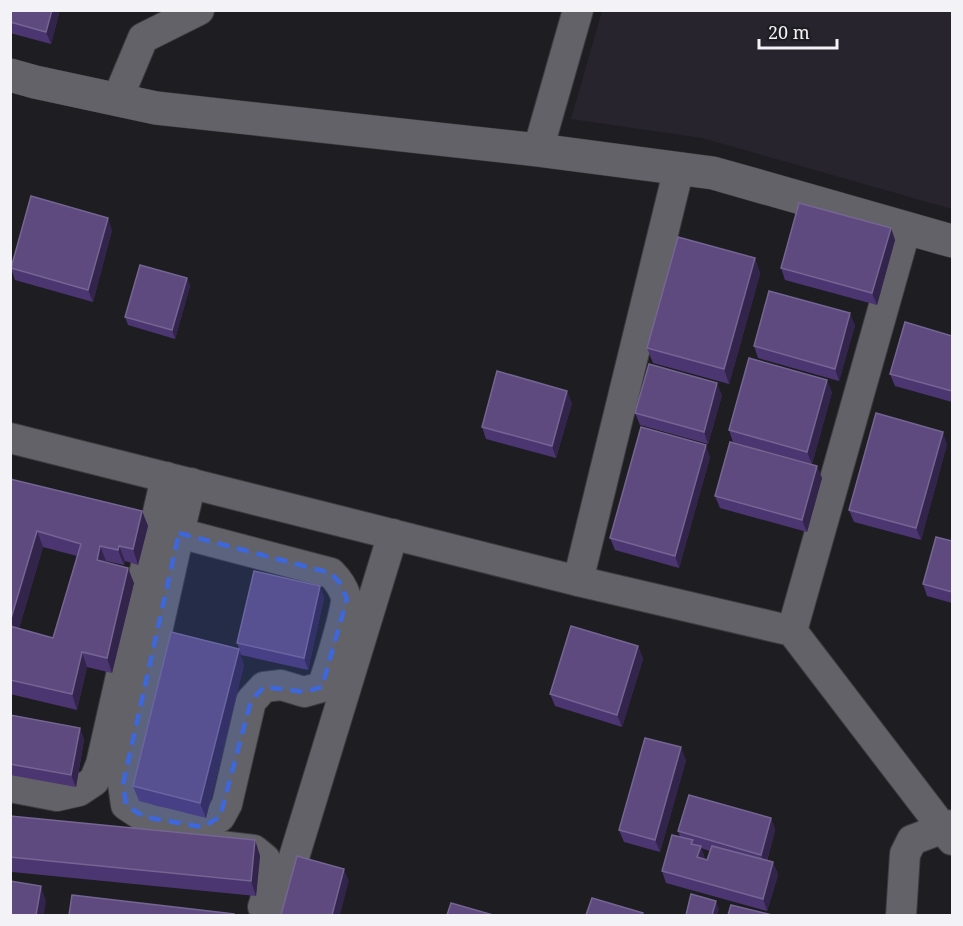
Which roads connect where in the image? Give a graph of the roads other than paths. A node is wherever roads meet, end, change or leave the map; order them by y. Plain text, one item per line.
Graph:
1 (199, 10) edge
2 (578, 10) edge
3 (10, 75) edge
4 (117, 100) junction
5 (538, 150) junction
6 (680, 168) junction
7 (906, 228) junction
8 (952, 241) edge
9 (10, 438) edge
10 (178, 480) junction
11 (156, 523) junction
12 (393, 534) junction
13 (578, 581) junction
14 (792, 631) junction
15 (10, 787) edge
16 (950, 831) edge
17 (115, 832) edge
18 (261, 915) edge
19 (276, 915) edge
20 (901, 915) edge

1 - 4 street
2 - 5 street
3 - 4 street
4 - 5 street
5 - 6 street
6 - 7 street
6 - 13 street
7 - 8 street
7 - 14 street
9 - 10 street
10 - 11 street
10 - 12 street
11 - 11 street
11 - 15 street
12 - 13 street
12 - 19 street
13 - 14 street
14 - 16 street
16 - 20 street
17 - 18 street

